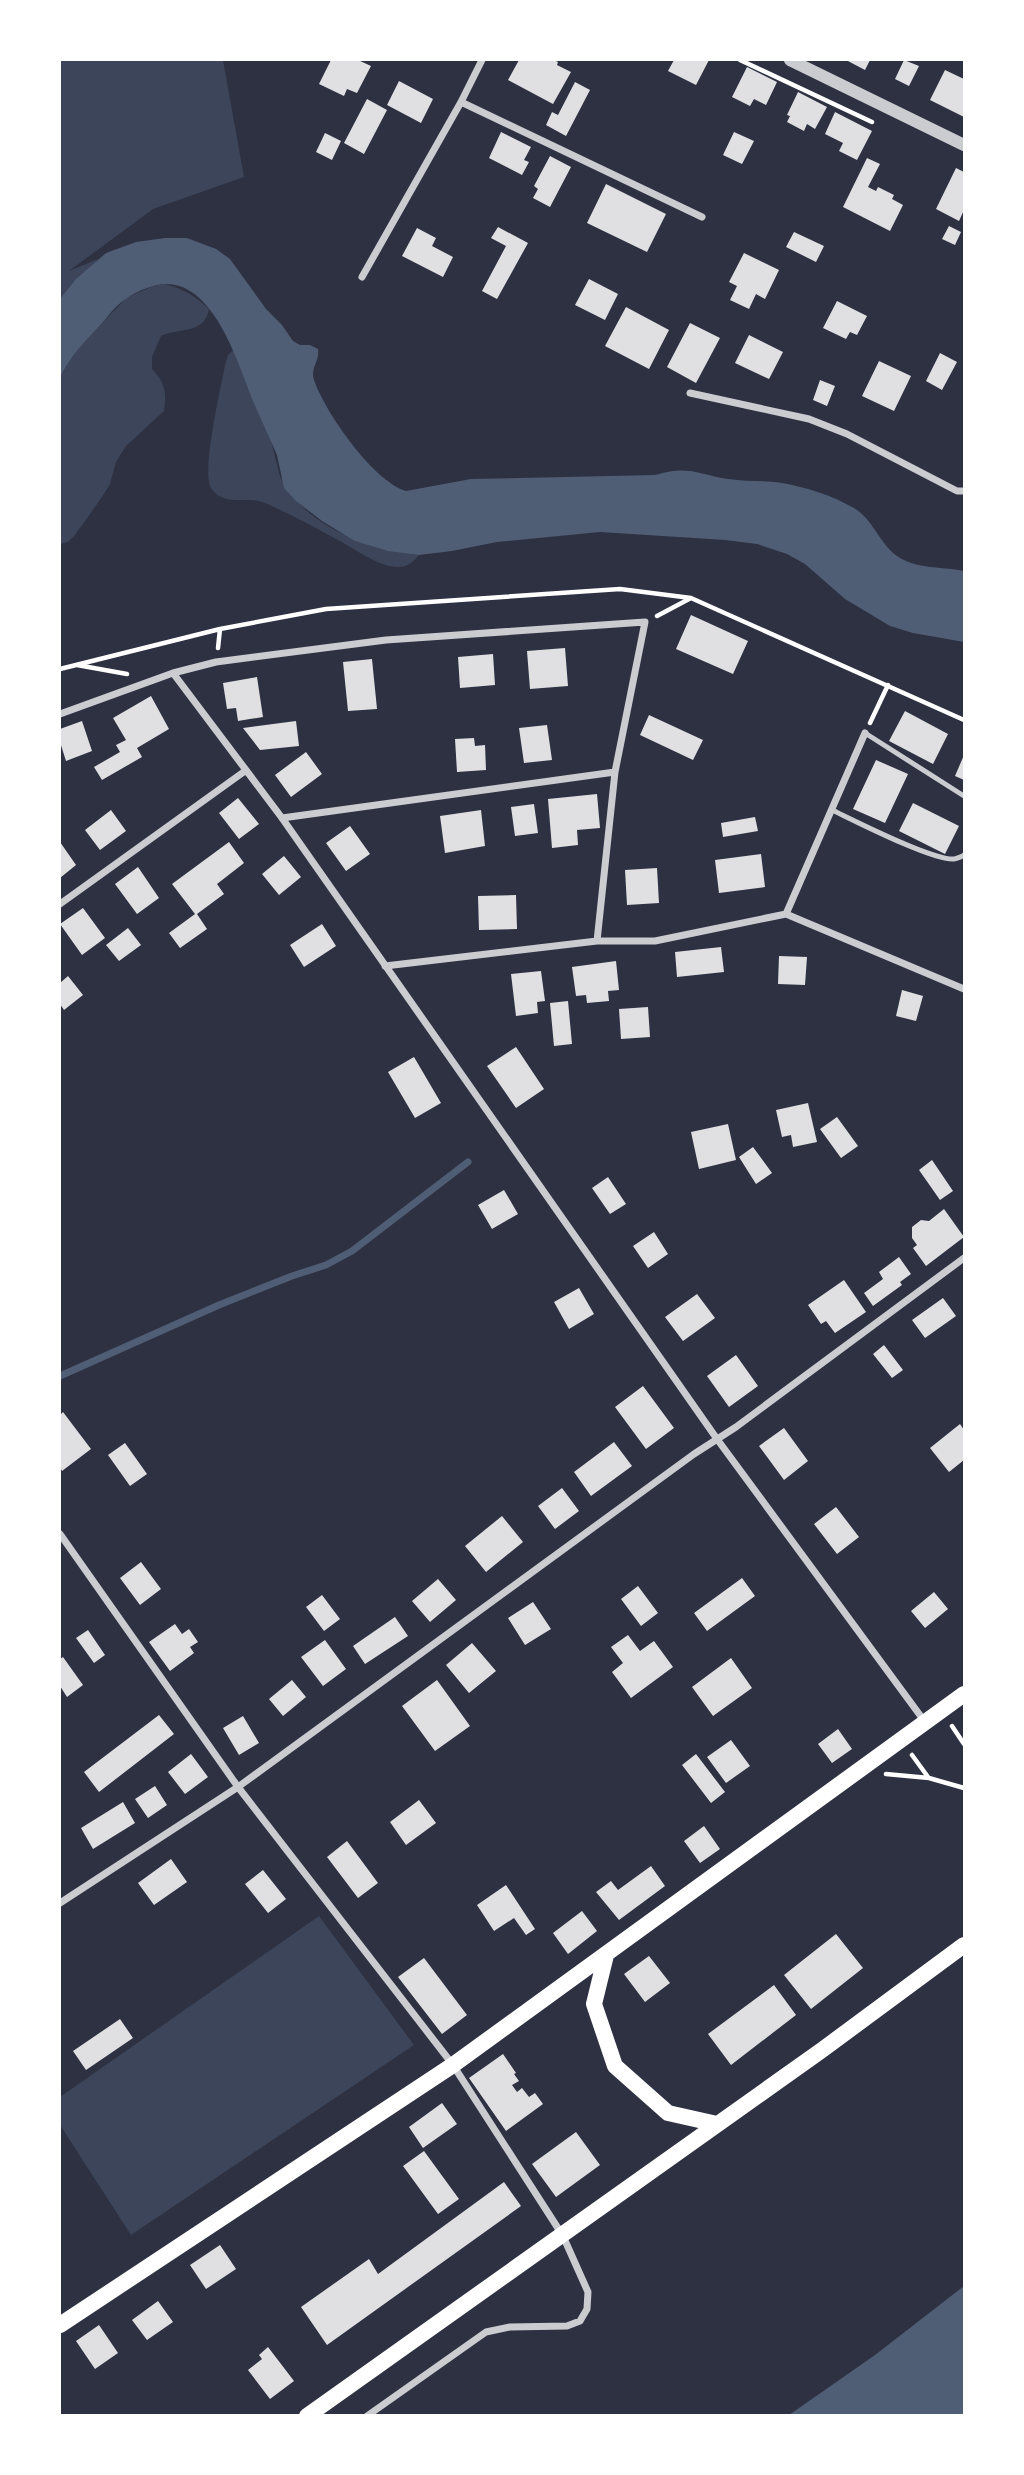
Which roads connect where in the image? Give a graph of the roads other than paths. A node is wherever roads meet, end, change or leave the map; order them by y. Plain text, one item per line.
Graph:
1 (482, 60) edge
2 (790, 60) edge
3 (461, 102) junction
4 (964, 145) edge
5 (702, 217) dead end
6 (362, 277) dead end
7 (690, 393) dead end
8 (964, 491) edge
9 (173, 673) junction
10 (60, 714) edge
11 (864, 733) joint
12 (245, 771) junction
13 (615, 772) junction
14 (964, 796) edge
15 (832, 810) junction
16 (282, 818) junction
17 (964, 855) edge
18 (60, 904) edge
19 (786, 914) junction
20 (597, 940) junction
21 (385, 965) junction
22 (964, 989) edge
23 (964, 1258) edge
24 (717, 1439) junction
25 (60, 1534) edge
26 (964, 1694) edge
27 (925, 1723) junction
28 (238, 1787) junction
29 (60, 1903) edge
30 (964, 1945) edge
31 (606, 1955) junction
32 (453, 2065) junction
33 (717, 2124) junction
34 (562, 2236) junction
35 (60, 2325) edge
36 (307, 2416) edge
37 (367, 2416) edge

1 - 3 street
2 - 4 street
3 - 5 street
3 - 6 street
7 - 8 street
9 - 10 street
9 - 12 street
9 - 13 street
11 - 14 lane
11 - 15 street
12 - 16 street
12 - 18 street
13 - 16 street
13 - 20 street
15 - 17 lane
15 - 19 street
16 - 21 street
19 - 20 street
19 - 22 street
20 - 21 street
21 - 24 street
23 - 24 street
24 - 27 street
24 - 28 street
25 - 28 street
26 - 27 main road
27 - 31 main road
28 - 29 street
28 - 32 street
30 - 33 main road
31 - 32 main road
31 - 33 main road
32 - 34 street
32 - 35 main road
33 - 34 main road
34 - 36 main road
34 - 37 street

